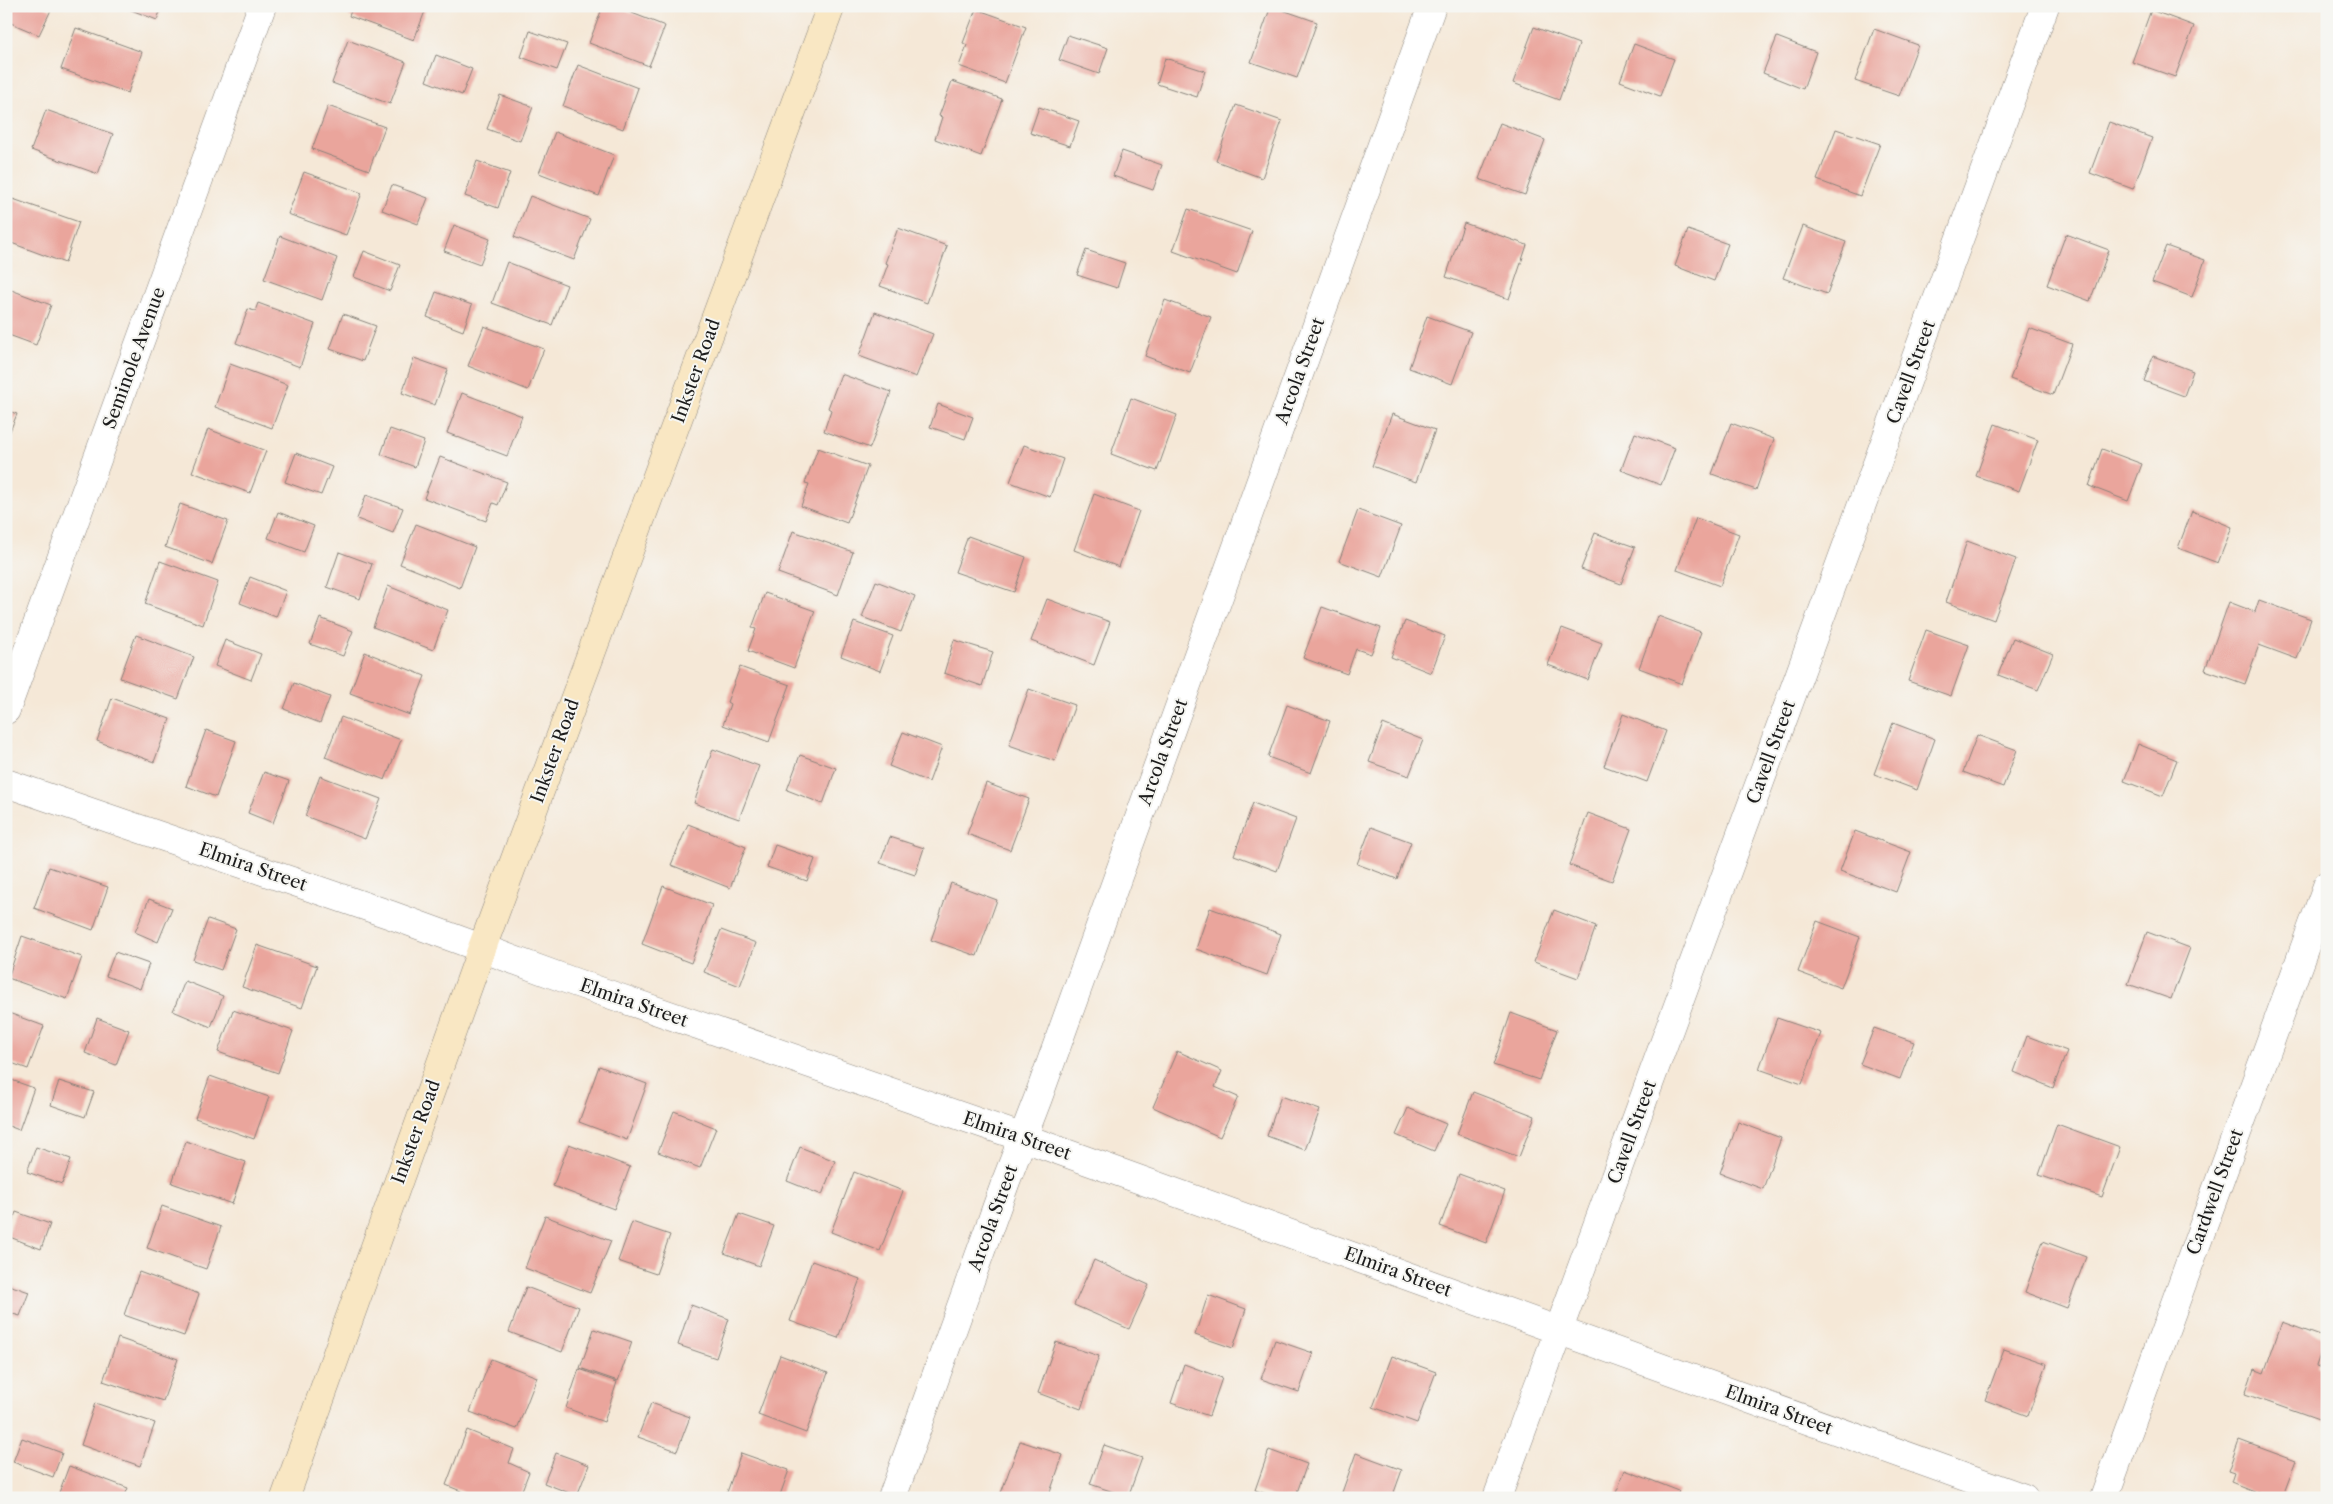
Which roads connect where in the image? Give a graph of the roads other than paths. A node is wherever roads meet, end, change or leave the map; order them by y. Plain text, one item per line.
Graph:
1 (262, 6) edge
2 (831, 6) edge
3 (1432, 6) edge
4 (2045, 6) edge
5 (6, 710) edge
6 (6, 782) edge
7 (2327, 886) edge
8 (482, 948) junction
9 (1024, 1138) junction
10 (1558, 1330) junction
11 (284, 1498) edge
12 (892, 1498) edge
13 (1497, 1498) edge
14 (2024, 1498) edge
15 (2104, 1498) edge

1 - 5 street, Seminole Avenue
2 - 8 main road, Inkster Road
3 - 9 street, Arcola Street
4 - 10 street, Cavell Street
6 - 8 street, Elmira Street
7 - 15 street, Cardwell Street
8 - 9 street, Elmira Street
8 - 11 main road, Inkster Road
9 - 10 street, Elmira Street
9 - 12 street, Arcola Street
10 - 13 street, Cavell Street
10 - 14 street, Elmira Street

